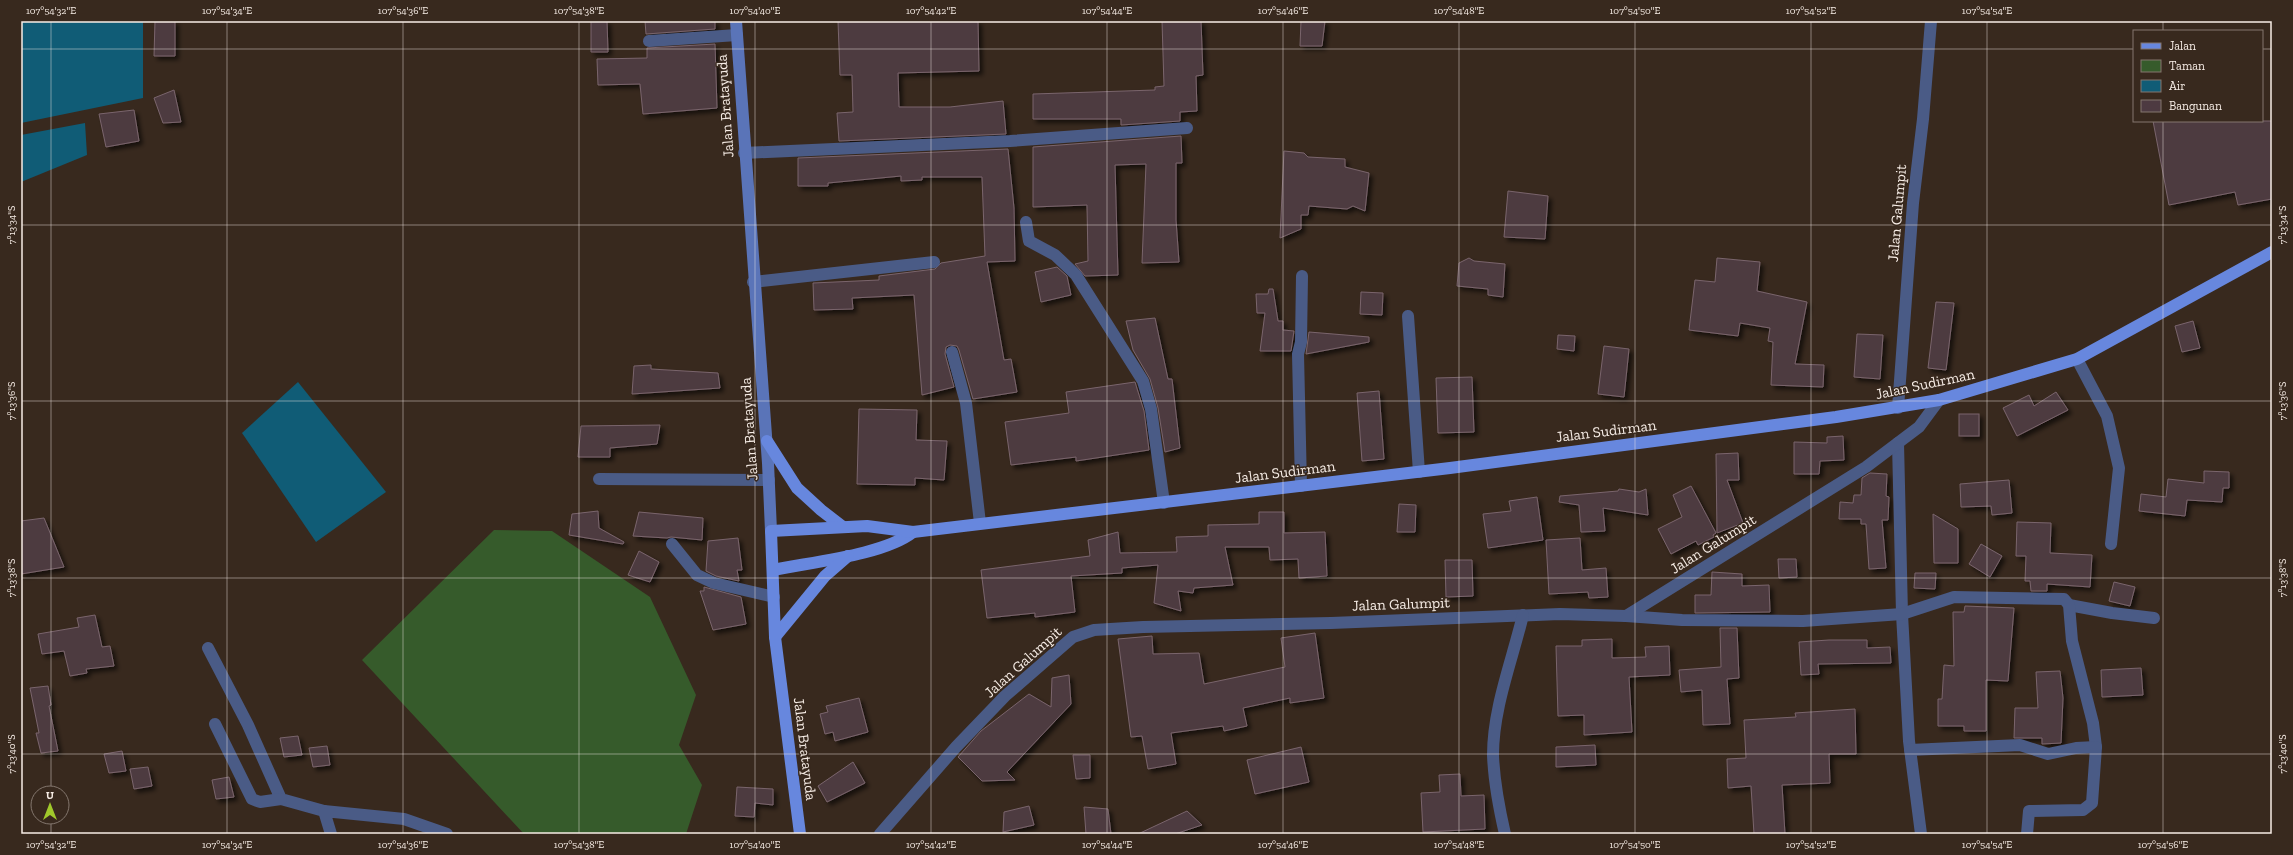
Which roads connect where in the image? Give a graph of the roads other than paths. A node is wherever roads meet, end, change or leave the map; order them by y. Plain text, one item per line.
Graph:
1 (736, 21) edge
2 (1931, 21) edge
3 (737, 35) junction
4 (649, 41) dead end
5 (1187, 128) dead end
6 (744, 153) junction
7 (1026, 222) dead end
8 (2272, 252) edge
9 (934, 262) dead end
10 (1302, 276) dead end
11 (754, 282) junction
12 (1408, 316) dead end
13 (952, 352) dead end
14 (2077, 359) junction
15 (1939, 400) junction
16 (1898, 408) junction
17 (767, 441) junction
18 (1898, 443) junction
19 (1419, 472) junction
20 (599, 479) dead end
21 (769, 480) junction
22 (1301, 486) junction
23 (1164, 503) junction
24 (980, 523) junction
25 (843, 527) junction
26 (771, 531) junction
27 (913, 532) junction
28 (672, 544) dead end
29 (2111, 544) dead end
30 (850, 555) junction
31 (773, 570) junction
32 (774, 597) junction
33 (2068, 605) junction
34 (1902, 614) junction
35 (1523, 615) junction
36 (1626, 616) junction
37 (2154, 618) dead end
38 (775, 637) junction
39 (208, 648) dead end
40 (215, 724) dead end
41 (2096, 747) junction
42 (1910, 750) junction
43 (281, 799) junction
44 (324, 811) junction
45 (331, 834) edge
46 (447, 834) edge
47 (800, 834) edge
48 (880, 834) edge
49 (1505, 834) edge
50 (1921, 834) edge
51 (2027, 834) edge

1 - 3 street, Jalan Bratayuda
2 - 16 street, Jalan Galumpit
3 - 4 street
3 - 6 street, Jalan Bratayuda
5 - 6 street
6 - 11 street, Jalan Bratayuda
7 - 23 street
8 - 14 main road, Jalan Sudirman
9 - 11 street
10 - 22 street
11 - 17 street, Jalan Bratayuda
12 - 19 street
13 - 24 street
14 - 15 main road, Jalan Sudirman
14 - 29 street
15 - 16 main road, Jalan Sudirman
15 - 18 street, Jalan Galumpit
16 - 19 main road, Jalan Sudirman
17 - 21 street, Jalan Bratayuda
17 - 25 main road
18 - 34 street
18 - 36 street, Jalan Galumpit
19 - 22 main road, Jalan Sudirman
20 - 21 street
21 - 26 street, Jalan Bratayuda
22 - 23 main road, Jalan Sudirman
23 - 24 main road, Jalan Sudirman
24 - 27 main road, Jalan Sudirman
25 - 26 main road
25 - 27 main road
26 - 31 main road, Jalan Bratayuda
27 - 30 main road
28 - 32 street
30 - 31 main road
30 - 38 main road
31 - 32 main road, Jalan Bratayuda
32 - 38 main road, Jalan Bratayuda
33 - 34 street
33 - 37 street
33 - 41 street
34 - 36 street
34 - 42 street
35 - 36 street, Jalan Galumpit
35 - 48 street, Jalan Galumpit
35 - 49 street
38 - 47 main road, Jalan Bratayuda
39 - 43 street
40 - 43 street
41 - 42 street
41 - 51 street
42 - 50 street
43 - 44 street
44 - 45 street
44 - 46 street

